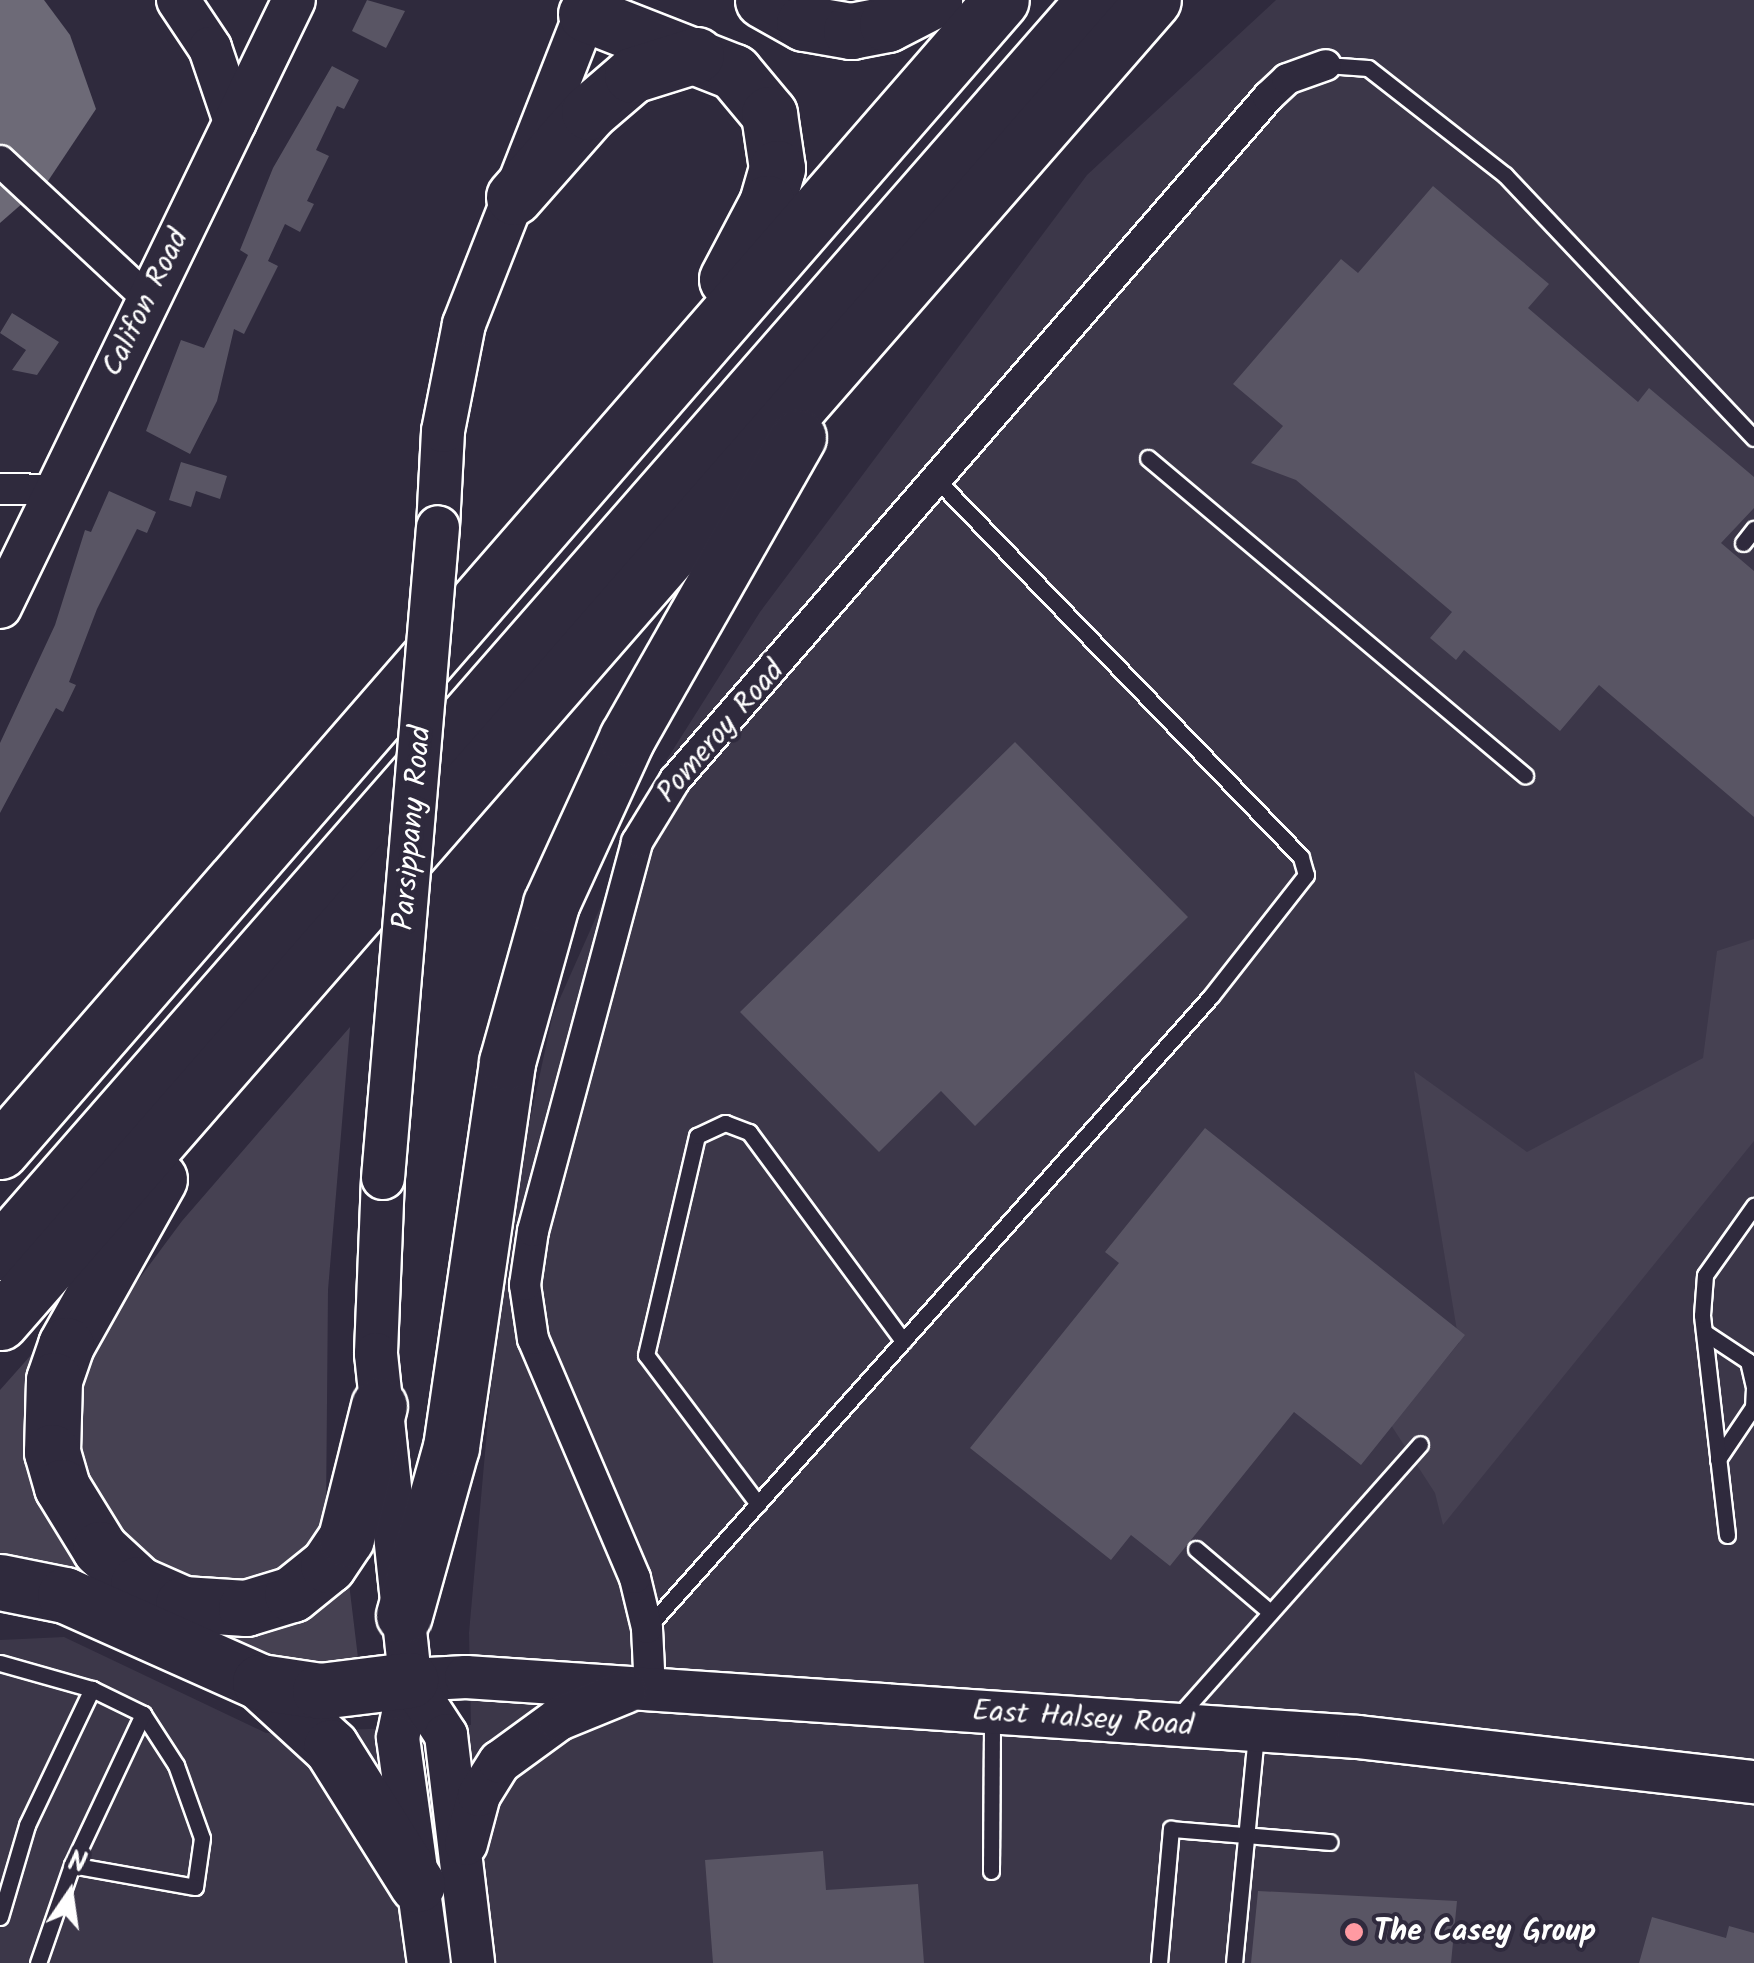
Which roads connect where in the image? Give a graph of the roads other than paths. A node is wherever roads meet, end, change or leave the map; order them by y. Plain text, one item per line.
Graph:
1 (178, 0) edge
2 (294, 0) edge
3 (763, 0) edge
4 (934, 0) edge
5 (1000, 0) edge
6 (1094, 0) edge
7 (1153, 0) edge
8 (600, 4) edge
9 (696, 55) junction
10 (1326, 65) joint
11 (235, 122) junction
12 (0, 161) edge
13 (514, 198) junction
14 (148, 299) junction
15 (838, 359) junction
16 (681, 364) junction
17 (1754, 438) edge
18 (1148, 458) dead end
19 (938, 482) junction
20 (0, 489) edge
21 (56, 490) junction
22 (1754, 529) edge
23 (1743, 543) dead end
24 (0, 606) edge
25 (1525, 776) dead end
26 (212, 1085) junction
27 (0, 1151) edge
28 (1754, 1206) edge
29 (0, 1252) edge
30 (0, 1322) edge
31 (1704, 1332) junction
32 (903, 1341) junction
33 (379, 1406) junction
34 (1420, 1444) dead end
35 (1718, 1459) junction
36 (758, 1504) junction
37 (1727, 1535) dead end
38 (1196, 1549) dead end
39 (0, 1582) edge
40 (1270, 1612) junction
41 (404, 1616) junction
42 (647, 1628) junction
43 (2, 1666) edge
44 (410, 1680) junction
45 (260, 1682) junction
46 (92, 1689) junction
47 (643, 1689) junction
48 (992, 1713) junction
49 (143, 1714) junction
50 (1172, 1725) junction
51 (1256, 1730) junction
52 (1754, 1782) edge
53 (1246, 1834) junction
54 (1330, 1842) dead end
55 (72, 1866) junction
56 (992, 1872) dead end
57 (439, 1876) junction
58 (0, 1917) edge
59 (38, 1963) edge
60 (429, 1963) edge
61 (473, 1963) edge
62 (1159, 1963) edge
63 (1234, 1963) edge

1 - 11 main road
2 - 11 main road, Califon Road
3 - 4 highway
5 - 16 highway
6 - 29 highway
7 - 15 highway
8 - 9 highway
8 - 13 main road, Parsippany Road
9 - 13 highway
9 - 16 highway
10 - 17 lane
10 - 19 street, Pomeroy Road
11 - 14 main road, Califon Road
12 - 14 street
13 - 33 main road, Parsippany Road, bridge
14 - 21 main road, Califon Road
15 - 26 highway
15 - 41 highway
16 - 27 highway
18 - 25 lane
19 - 32 lane
19 - 42 street, Pomeroy Road
20 - 21 street
21 - 24 main road, Califon Road
22 - 23 lane
26 - 30 highway
26 - 33 highway
28 - 31 lane
31 - 35 lane
31 - 35 lane
32 - 36 lane
32 - 36 lane
33 - 41 main road, Parsippany Road
34 - 40 lane
35 - 37 lane
36 - 42 lane
38 - 40 lane
39 - 45 highway
40 - 50 lane
41 - 44 main road, Parsippany Road
42 - 47 street, Pomeroy Road
43 - 46 lane
44 - 45 highway
44 - 47 main road, East Halsey Road
44 - 57 main road, Parsippany Road
45 - 57 highway
46 - 49 lane
46 - 58 lane
47 - 48 main road, East Halsey Road
47 - 57 main road
48 - 50 main road, East Halsey Road
48 - 56 lane
49 - 55 lane
49 - 55 lane
50 - 51 main road, East Halsey Road
51 - 52 main road, East Halsey Road
51 - 53 lane
53 - 54 lane
53 - 62 lane
53 - 63 lane
55 - 59 lane
57 - 60 main road, Parsippany Road
57 - 61 main road, Parsippany Road

